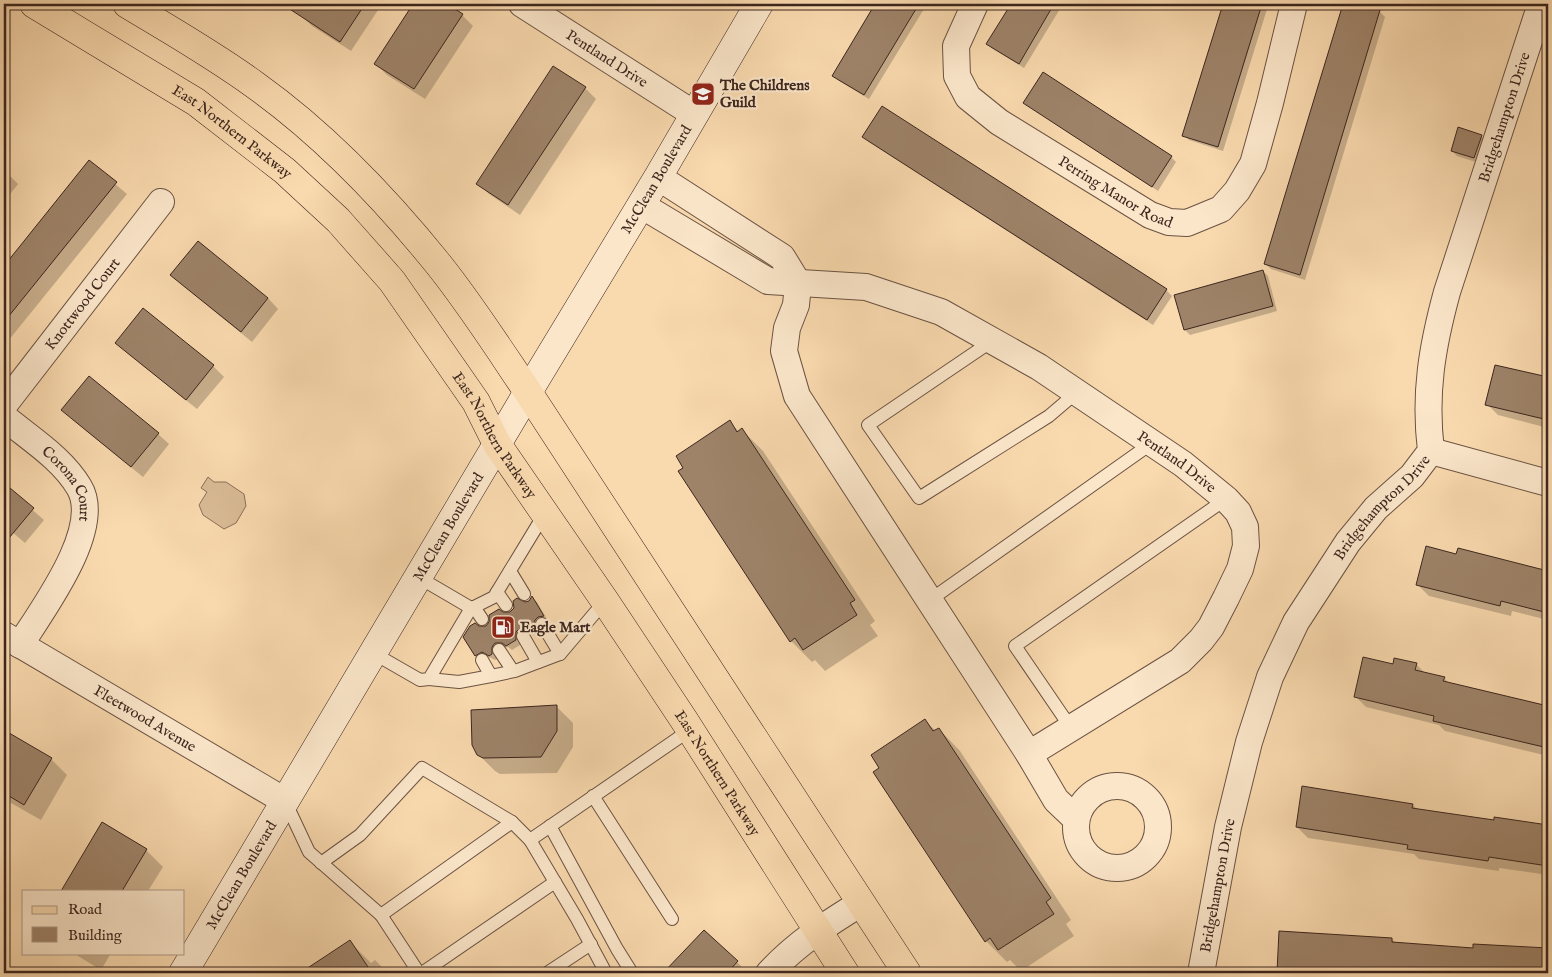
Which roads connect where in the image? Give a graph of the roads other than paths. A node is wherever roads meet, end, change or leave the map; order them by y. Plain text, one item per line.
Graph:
1 (34, 4) edge
2 (127, 4) edge
3 (522, 4) edge
4 (759, 4) edge
5 (975, 4) edge
6 (1294, 4) edge
7 (1541, 4) edge
8 (694, 114) junction
9 (658, 177) junction
10 (161, 202) dead end
11 (641, 205) junction
12 (798, 283) junction
13 (992, 341) junction
14 (528, 392) junction
15 (1076, 393) junction
16 (4, 405) edge
17 (4, 417) edge
18 (1152, 443) junction
19 (497, 444) junction
20 (1431, 452) junction
21 (1548, 483) edge
22 (1226, 499) junction
23 (545, 513) junction
24 (510, 571) junction
25 (418, 577) junction
26 (497, 592) junction
27 (524, 594) dead end
28 (930, 600) junction
29 (605, 601) junction
30 (506, 605) dead end
31 (473, 608) junction
32 (482, 619) dead end
33 (542, 624) dead end
34 (523, 636) dead end
35 (12, 640) edge
36 (499, 650) dead end
37 (373, 653) junction
38 (560, 654) junction
39 (482, 660) dead end
40 (538, 662) junction
41 (513, 672) junction
42 (491, 676) junction
43 (429, 679) junction
44 (1071, 728) junction
45 (690, 730) junction
46 (1029, 754) junction
47 (593, 796) junction
48 (285, 802) junction
49 (1076, 819) dead end
50 (512, 822) junction
51 (550, 826) junction
52 (530, 840) junction
53 (321, 862) junction
54 (555, 882) junction
55 (862, 903) junction
56 (381, 915) junction
57 (672, 919) dead end
58 (817, 930) junction
59 (591, 944) junction
60 (183, 973) edge
61 (421, 973) edge
62 (547, 973) edge
63 (606, 973) edge
64 (632, 973) edge
65 (769, 973) edge
66 (845, 973) edge
67 (908, 973) edge
68 (1201, 973) edge

1 - 19 main road, East Northern Parkway
2 - 14 main road
3 - 8 street, Pentland Drive
4 - 8 street, McClean Boulevard
5 - 6 street, Perring Manor Road
7 - 20 street, Bridgehampton Drive
8 - 9 street, McClean Boulevard
9 - 11 street, McClean Boulevard
9 - 12 street
10 - 16 street, Knottwood Court
11 - 12 street, Pentland Drive
11 - 14 street, McClean Boulevard
12 - 13 street, Pentland Drive
12 - 28 street
13 - 15 street, Pentland Drive
13 - 15 lane
14 - 19 street, McClean Boulevard
14 - 55 main road
15 - 18 street, Pentland Drive
17 - 35 street, Corona Court
18 - 22 street, Pentland Drive
18 - 28 lane
19 - 23 main road, East Northern Parkway
19 - 25 street, McClean Boulevard
20 - 21 street
20 - 68 street, Bridgehampton Drive
22 - 44 street, Pentland Drive
22 - 44 lane
23 - 24 lane
23 - 29 main road, East Northern Parkway
24 - 26 lane
24 - 27 lane
25 - 31 lane
25 - 37 street, McClean Boulevard
26 - 30 lane
26 - 31 lane
28 - 46 street
29 - 38 lane
29 - 45 main road, East Northern Parkway
31 - 32 lane
31 - 43 lane
33 - 38 lane
34 - 40 lane
35 - 48 street, Fleetwood Avenue
36 - 41 lane
37 - 43 lane
37 - 48 street, McClean Boulevard
38 - 40 lane
39 - 42 lane
40 - 41 lane
41 - 42 lane
42 - 43 lane
44 - 46 street, Pentland Drive
45 - 47 lane
45 - 58 main road, East Northern Parkway
46 - 49 street
47 - 51 lane
47 - 57 lane
48 - 53 lane
48 - 60 street, McClean Boulevard
50 - 52 lane
50 - 53 lane
50 - 56 lane
51 - 52 lane
51 - 64 lane
52 - 54 lane
53 - 56 lane
54 - 59 lane
54 - 61 lane
55 - 58 street
55 - 67 main road
56 - 61 lane
58 - 65 street
58 - 66 main road, East Northern Parkway
59 - 62 lane
59 - 63 lane

